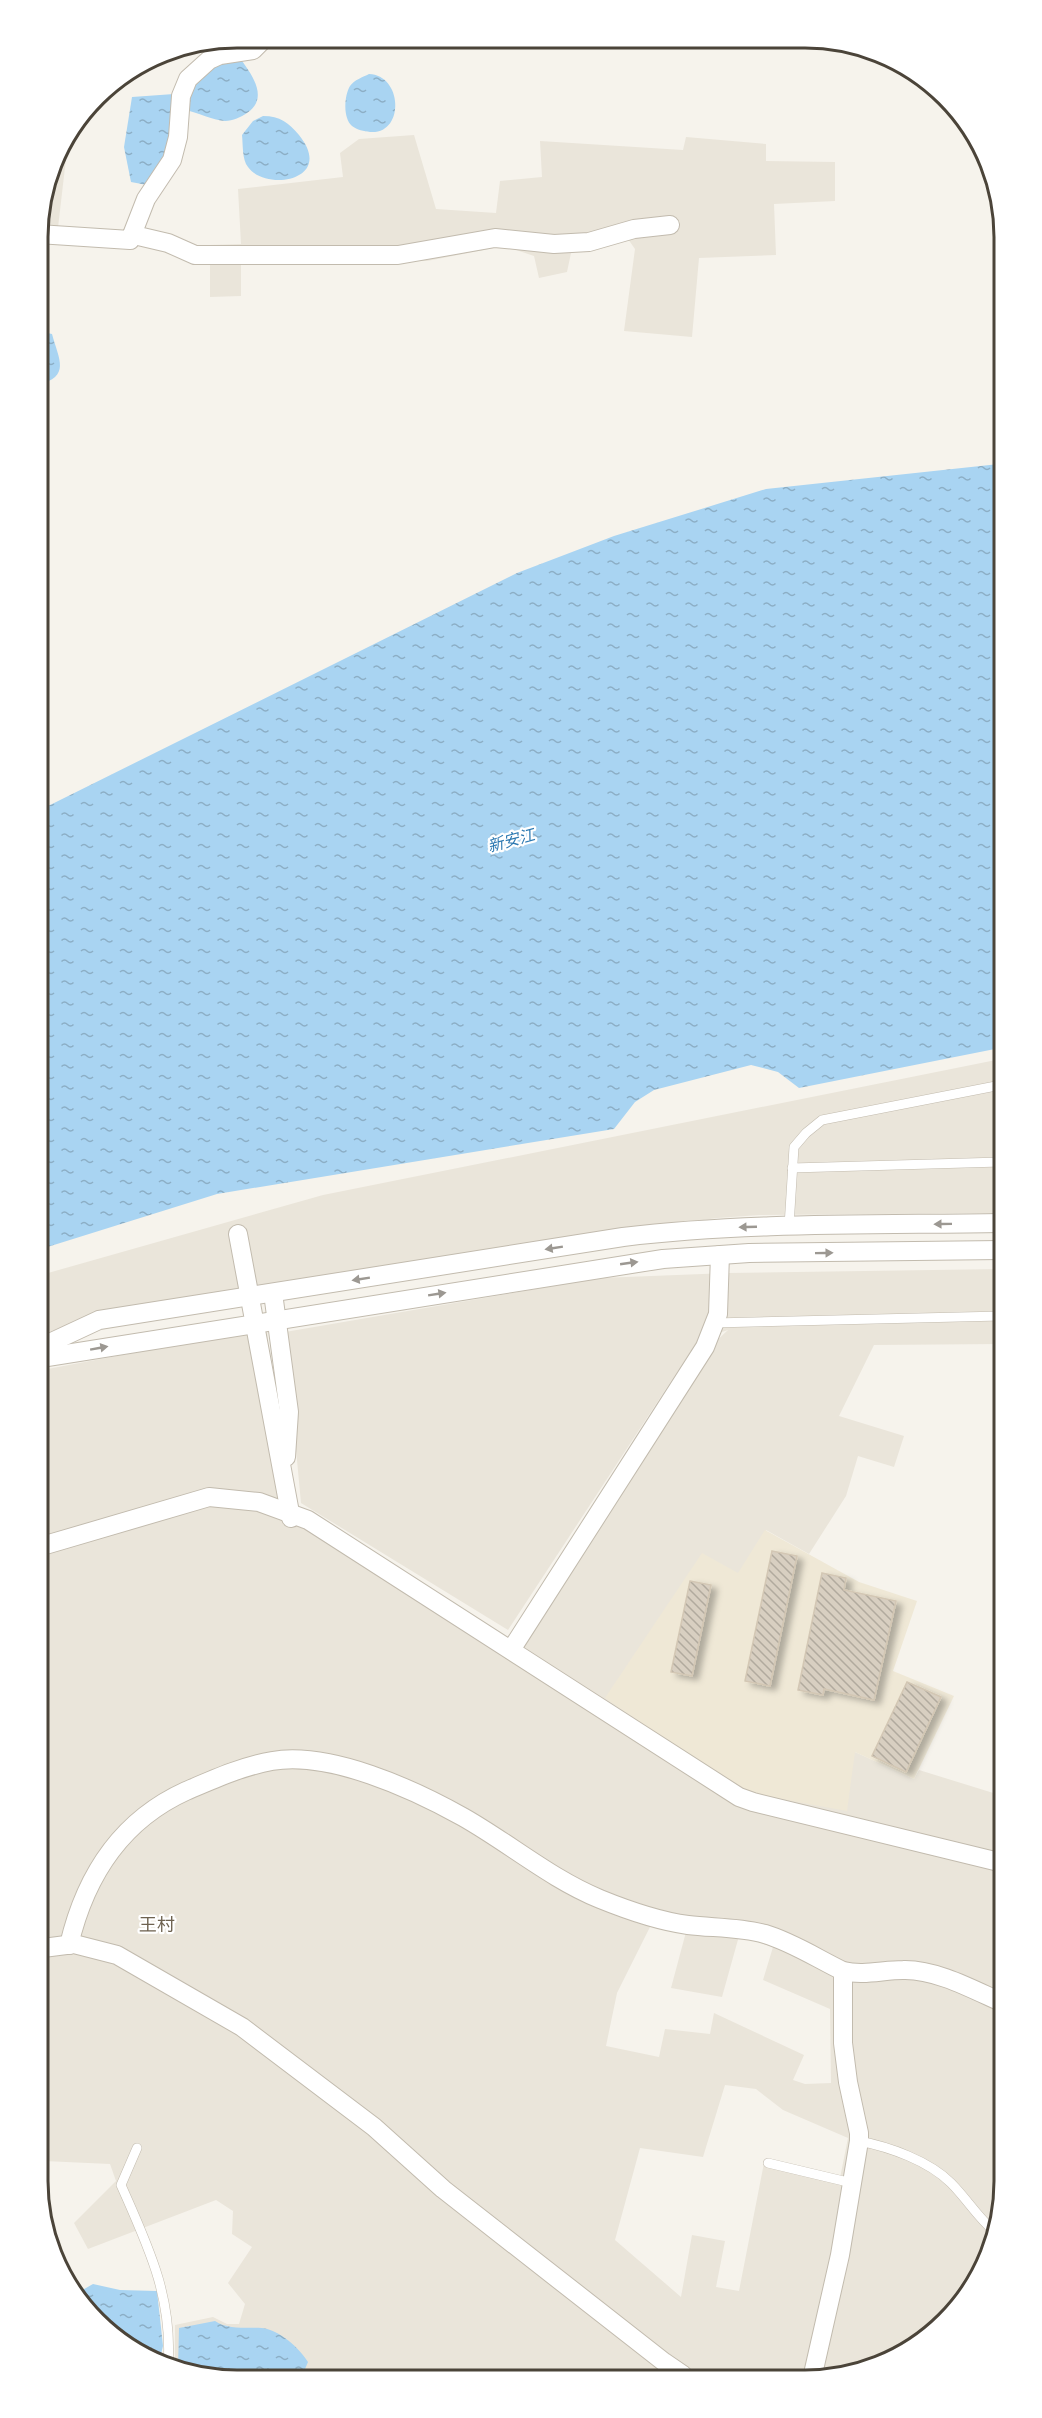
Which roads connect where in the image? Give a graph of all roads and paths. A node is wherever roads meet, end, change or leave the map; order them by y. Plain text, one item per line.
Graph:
1 (255, 48) edge
2 (669, 225) dead end
3 (48, 235) edge
4 (134, 235) junction
5 (994, 1086) edge
6 (994, 1162) edge
7 (792, 1168) junction
8 (994, 1223) edge
9 (789, 1226) junction
10 (238, 1234) dead end
11 (994, 1250) edge
12 (720, 1255) junction
13 (273, 1293) junction
14 (994, 1316) edge
15 (276, 1319) junction
16 (714, 1323) junction
17 (48, 1344) edge
18 (48, 1357) edge
19 (287, 1514) junction
20 (48, 1544) edge
21 (512, 1650) junction
22 (994, 1861) edge
23 (69, 1945) junction
24 (48, 1947) edge
25 (843, 1971) junction
26 (994, 1999) edge
27 (859, 2141) junction
28 (137, 2148) dead end
29 (768, 2163) dead end
30 (852, 2183) junction
31 (988, 2226) edge
32 (168, 2356) edge
33 (814, 2369) edge
34 (677, 2370) edge

1 - 4 street
2 - 4 street
3 - 4 street
5 - 7 lane
6 - 7 lane
7 - 9 lane
8 -> 9 street
9 -> 13 street
10 - 19 street
12 -> 11 street
15 -> 12 street
12 - 16 street
13 - 15 street
13 - 17 street
14 - 16 lane
18 -> 15 street
15 - 19 street
16 - 21 street
19 - 20 street
19 - 21 street
21 - 22 street
23 - 24 street
23 - 25 street
23 - 34 street
25 - 26 street
25 - 27 street
27 - 30 street
27 - 31 lane
28 - 32 lane
29 - 30 lane
30 - 33 street

